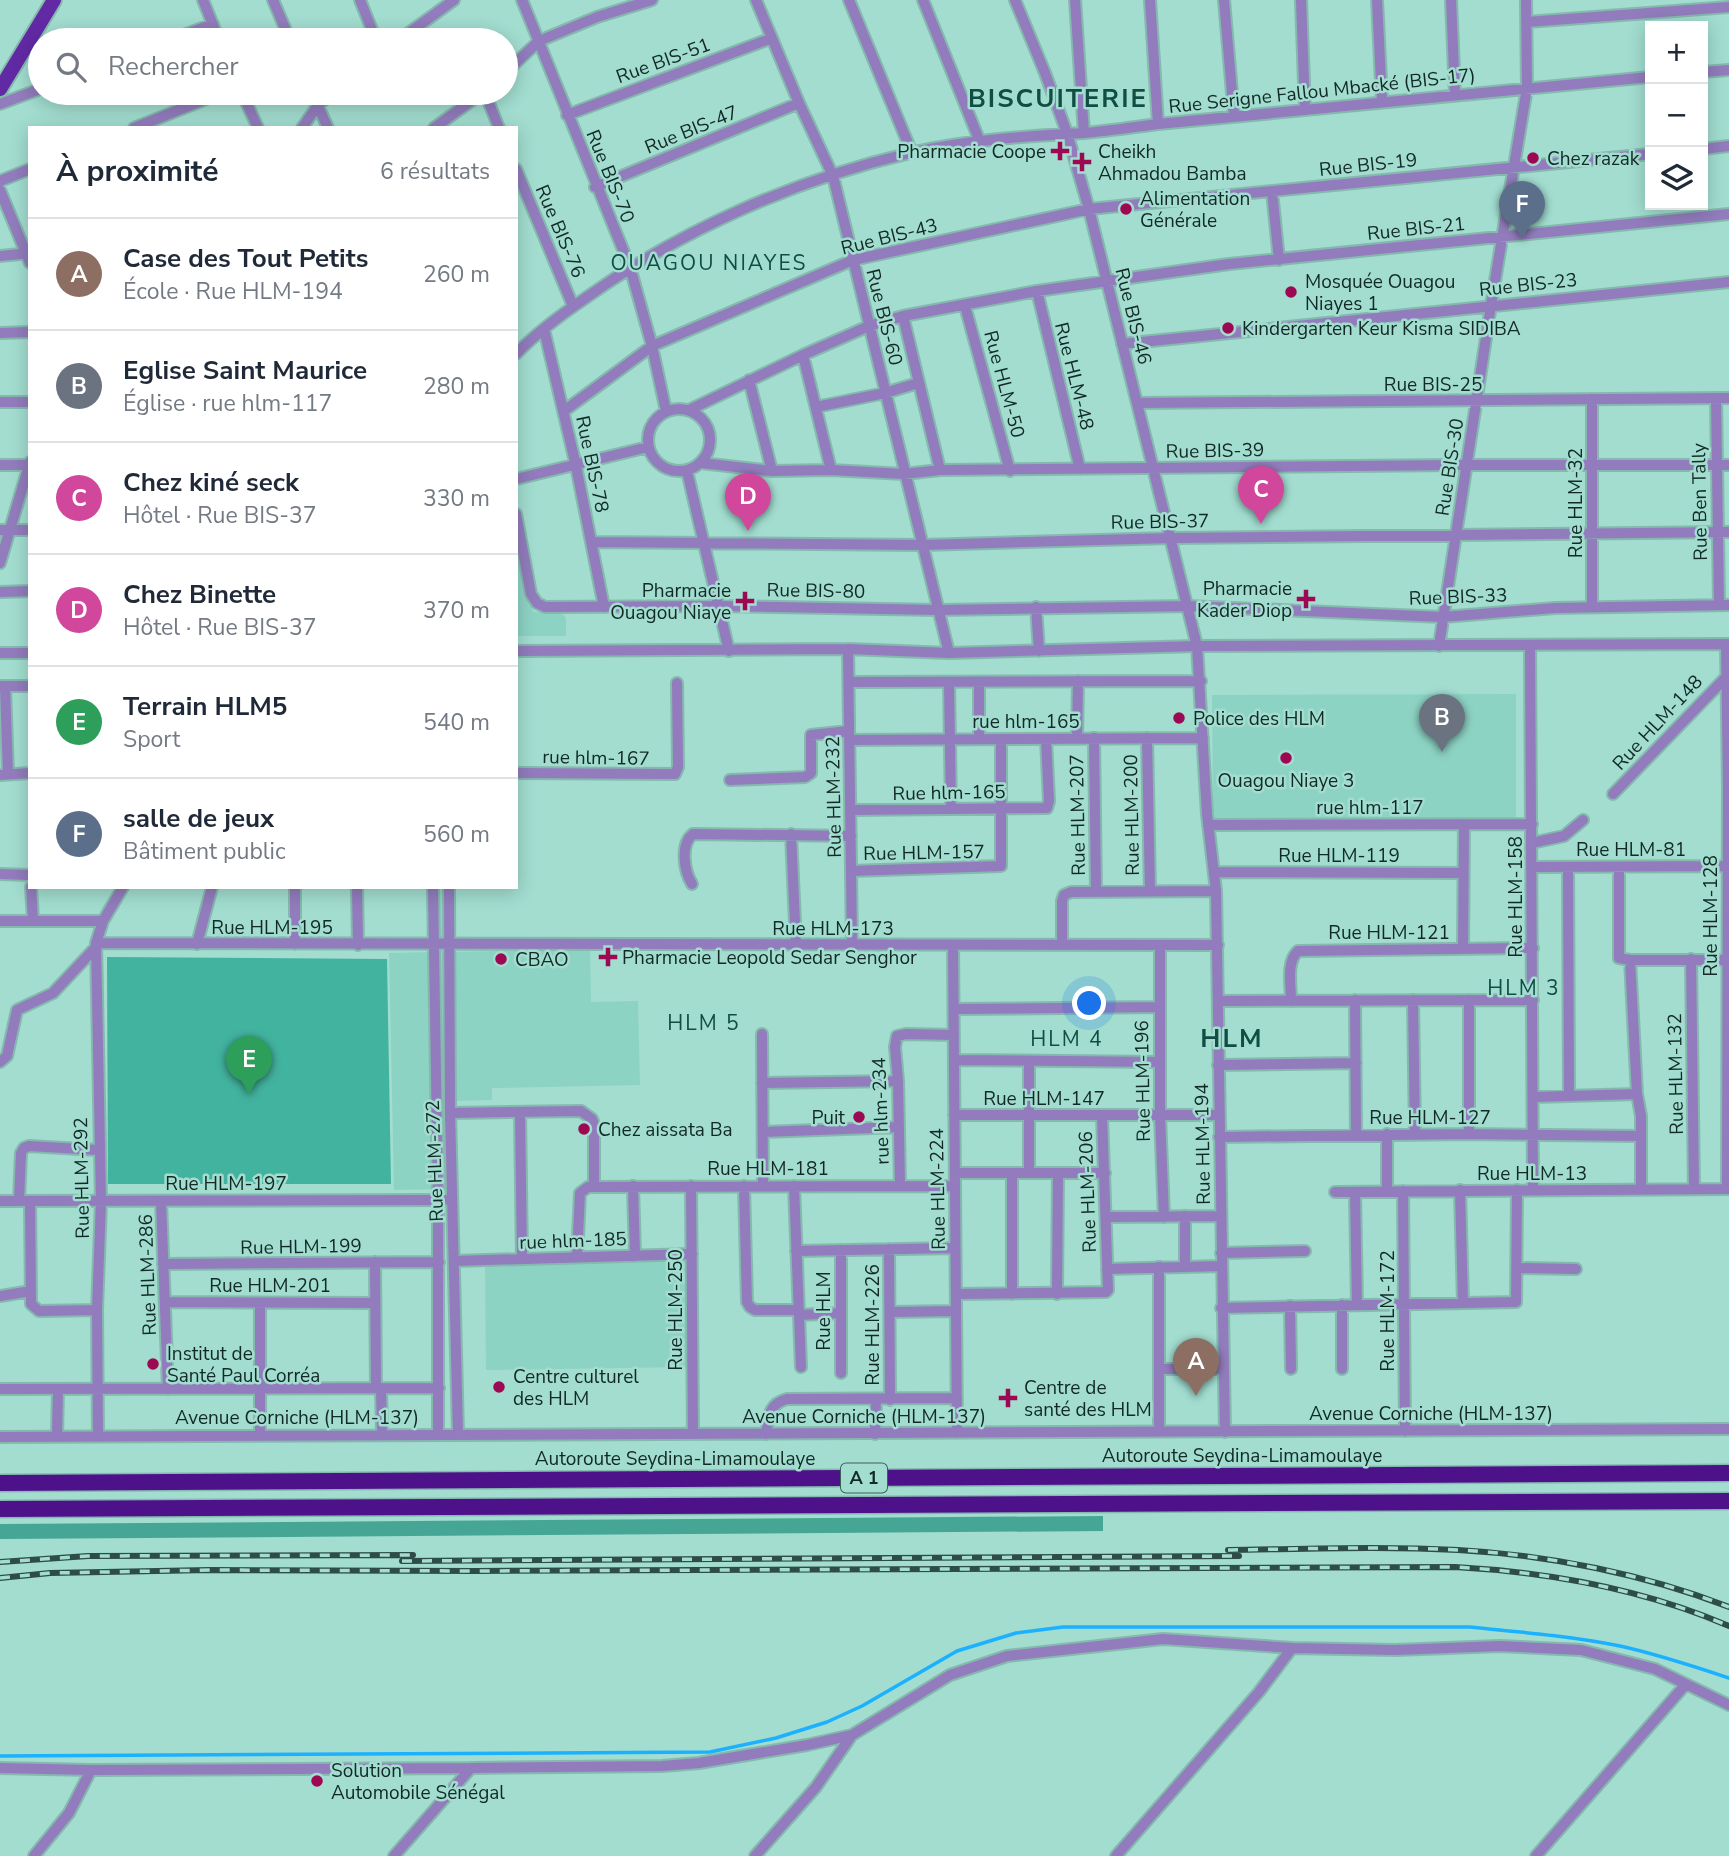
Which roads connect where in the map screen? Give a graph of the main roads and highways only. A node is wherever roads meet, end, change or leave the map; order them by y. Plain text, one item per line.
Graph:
1 (55, 1) edge
2 (38, 28) edge
3 (28, 44) edge
4 (0, 89) edge
5 (1729, 1473) edge
6 (0, 1483) edge
7 (1729, 1501) edge
8 (0, 1509) edge

1 - 2 main road
3 - 4 main road
5 - 6 highway, Autoroute Seydina-Limamoulaye / A 1
7 - 8 highway, A 1

